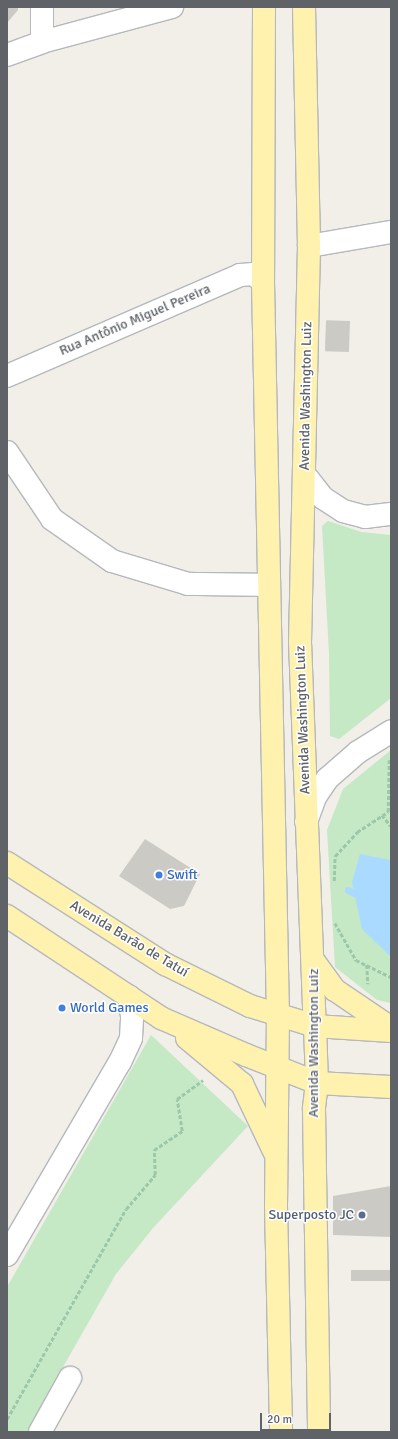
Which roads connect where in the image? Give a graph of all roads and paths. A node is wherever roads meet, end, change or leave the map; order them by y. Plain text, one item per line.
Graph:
1 (42, 7) edge
2 (172, 7) edge
3 (264, 7) edge
4 (304, 7) edge
5 (42, 42) junction
6 (7, 56) edge
7 (391, 232) edge
8 (309, 246) junction
9 (263, 282) junction
10 (7, 376) edge
11 (7, 452) edge
12 (305, 476) junction
13 (391, 514) edge
14 (269, 585) junction
15 (390, 731) edge
16 (382, 815) junction
17 (306, 823) junction
18 (391, 826) edge
19 (7, 863) edge
20 (334, 887) dead end
21 (7, 916) edge
22 (332, 918) dead end
23 (313, 960) junction
24 (391, 977) edge
25 (129, 996) junction
26 (278, 1015) junction
27 (161, 1018) junction
28 (315, 1026) junction
29 (391, 1030) edge
30 (278, 1068) junction
31 (206, 1078) dead end
32 (317, 1083) junction
33 (391, 1087) edge
34 (276, 1156) junction
35 (7, 1255) edge
36 (70, 1378) dead end
37 (7, 1419) edge
38 (40, 1432) edge
39 (281, 1432) edge
40 (318, 1432) edge

1 - 5 street
2 - 5 street
3 - 9 main road
4 - 8 main road, Avenida Washington Luiz
5 - 6 street
7 - 8 street
8 - 12 main road, Avenida Washington Luiz
9 - 10 street, Rua Antônio Miguel Pereira
9 - 14 main road
11 - 14 street
12 - 13 street
12 - 17 main road, Avenida Washington Luiz
14 - 26 main road
15 - 16 path
15 - 17 street
16 - 18 path
16 - 20 path
17 - 23 main road, Avenida Washington Luiz
19 - 26 main road, Avenida Barão de Tatuí
21 - 25 main road
22 - 24 path
23 - 28 main road, Avenida Washington Luiz
23 - 29 main road
25 - 27 main road
25 - 35 street
26 - 28 main road, Avenida Barão de Tatuí
26 - 30 main road
27 - 30 main road
27 - 34 main road
28 - 29 main road, Avenida Barão de Tatuí
28 - 32 main road, Avenida Washington Luiz
30 - 32 main road
30 - 34 main road
31 - 37 path
32 - 33 main road
32 - 40 main road, Avenida Washington Luiz
34 - 39 main road
36 - 38 street

